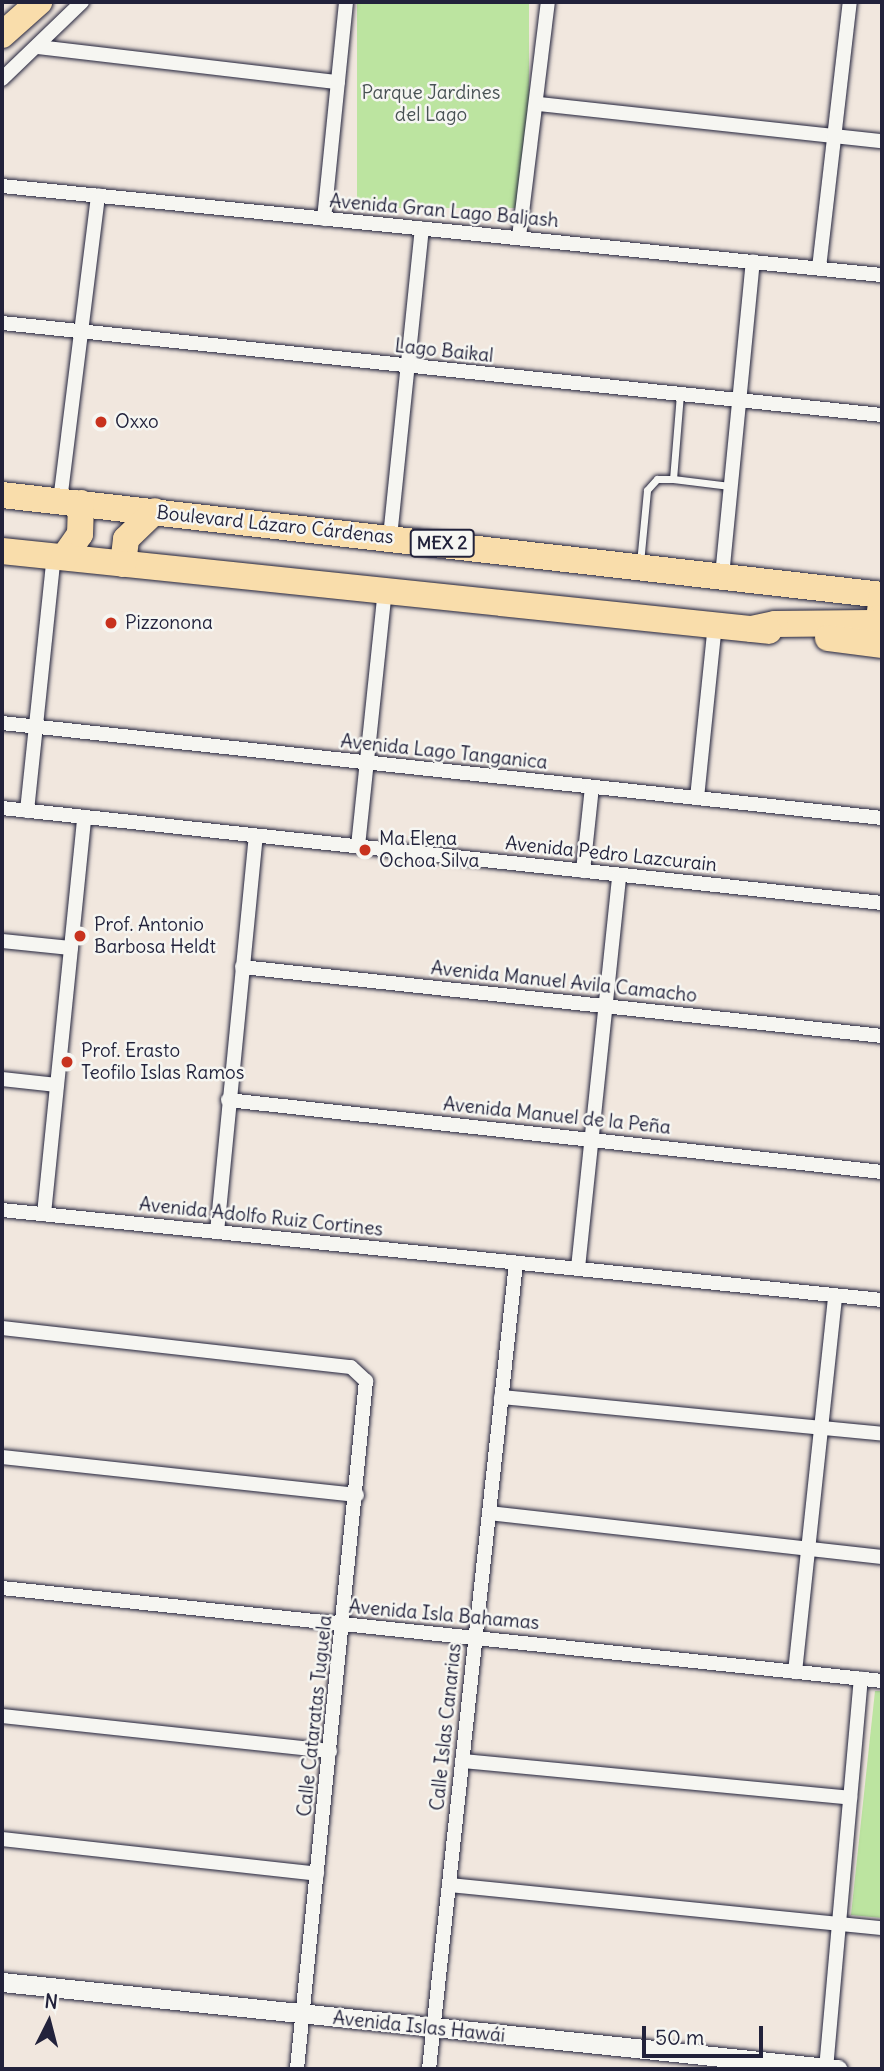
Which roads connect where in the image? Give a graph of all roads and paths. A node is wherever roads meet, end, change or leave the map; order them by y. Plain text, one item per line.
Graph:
1 (39, 2) edge
2 (82, 2) edge
3 (346, 2) edge
4 (548, 2) edge
5 (849, 2) edge
6 (2, 35) edge
7 (38, 47) junction
8 (2, 79) edge
9 (338, 82) junction
10 (539, 104) junction
11 (835, 136) junction
12 (882, 141) edge
13 (2, 186) edge
14 (98, 195) junction
15 (324, 219) junction
16 (422, 229) junction
17 (519, 237) junction
18 (753, 262) junction
19 (819, 268) junction
20 (882, 275) edge
21 (2, 323) edge
22 (80, 331) junction
23 (407, 367) junction
24 (680, 394) junction
25 (738, 400) junction
26 (882, 415) edge
27 (673, 479) junction
28 (730, 486) junction
29 (2, 495) edge
30 (71, 502) junction
31 (155, 511) junction
32 (390, 537) junction
33 (2, 551) edge
34 (59, 557) junction
35 (123, 564) junction
36 (640, 566) junction
37 (722, 576) junction
38 (384, 590) junction
39 (882, 595) edge
40 (715, 624) junction
41 (752, 629) junction
42 (882, 645) edge
43 (2, 723) edge
44 (36, 726) junction
45 (366, 763) junction
46 (592, 787) junction
47 (697, 798) junction
48 (2, 808) edge
49 (27, 811) junction
50 (84, 817) junction
51 (882, 818) edge
52 (256, 836) junction
53 (358, 846) junction
54 (583, 871) junction
55 (619, 875) junction
56 (882, 903) edge
57 (2, 941) edge
58 (71, 948) junction
59 (242, 967) junction
60 (607, 1006) junction
61 (882, 1036) edge
62 (2, 1079) edge
63 (57, 1085) junction
64 (228, 1100) junction
65 (590, 1139) junction
66 (882, 1172) edge
67 (2, 1210) edge
68 (44, 1214) junction
69 (217, 1232) junction
70 (516, 1263) junction
71 (578, 1268) junction
72 (835, 1296) junction
73 (882, 1300) edge
74 (2, 1328) edge
75 (501, 1397) junction
76 (819, 1428) junction
77 (882, 1434) edge
78 (2, 1457) edge
79 (357, 1495) junction
80 (489, 1513) junction
81 (808, 1548) junction
82 (882, 1556) edge
83 (2, 1588) edge
84 (344, 1625) junction
85 (475, 1635) junction
86 (794, 1672) junction
87 (861, 1679) junction
88 (882, 1681) edge
89 (2, 1716) edge
90 (330, 1751) junction
91 (462, 1761) junction
92 (849, 1798) junction
93 (2, 1839) edge
94 (317, 1874) junction
95 (449, 1885) junction
96 (842, 1924) junction
97 (882, 1928) edge
98 (2, 1982) edge
99 (303, 2015) junction
100 (433, 2029) junction
101 (297, 2069) edge
102 (429, 2069) edge
103 (830, 2069) edge

1 - 6 highway
2 - 7 street
3 - 9 street
4 - 10 street
5 - 11 street
7 - 8 street
7 - 9 street
9 - 15 street
10 - 11 street
10 - 17 street
11 - 12 street
11 - 19 street
13 - 14 street, Avenida Gran Lago Baljash
14 - 15 street, Avenida Gran Lago Baljash
14 - 22 street
15 - 16 street, Avenida Gran Lago Baljash
16 - 17 street, Avenida Gran Lago Baljash
16 - 23 street
17 - 18 street, Avenida Gran Lago Baljash
18 - 19 street, Avenida Gran Lago Baljash
18 - 25 street
19 - 20 street, Avenida Gran Lago Baljash
21 - 22 street, Lago Baikal
22 - 23 street, Lago Baikal
22 - 30 street
23 - 24 street, Lago Baikal
23 - 32 street
24 - 25 street, Lago Baikal
24 - 27 lane
25 - 26 street, Lago Baikal
25 - 28 street
27 - 28 lane
27 - 36 lane
28 - 37 street
29 - 30 highway, Boulevard Lázaro Cárdenas / MEX 2
30 - 31 highway, Boulevard Lázaro Cárdenas / MEX 2
30 - 34 highway
31 - 32 highway, Boulevard Lázaro Cárdenas / MEX 2
31 - 35 highway
32 - 36 highway, Boulevard Lázaro Cárdenas / MEX 2
33 - 34 highway
34 - 35 highway
34 - 44 street
35 - 38 highway
36 - 37 highway, Boulevard Lázaro Cárdenas / MEX 2
37 - 39 highway, Boulevard Lázaro Cárdenas / MEX 2
38 - 40 highway
38 - 45 street
39 - 41 highway
40 - 41 highway
40 - 47 street
41 - 42 highway
43 - 44 street, Avenida Lago Tanganica
44 - 45 street, Avenida Lago Tanganica
44 - 49 street
45 - 46 street, Avenida Lago Tanganica
45 - 53 street
46 - 47 street, Avenida Lago Tanganica
46 - 54 street
47 - 51 street, Avenida Lago Tanganica
48 - 49 street, Avenida Pedro Lazcurain
49 - 50 street, Avenida Pedro Lazcurain
50 - 52 street, Avenida Pedro Lazcurain
50 - 58 street
52 - 53 street, Avenida Pedro Lazcurain
52 - 59 street
53 - 54 street, Avenida Pedro Lazcurain
54 - 55 street, Avenida Pedro Lazcurain
55 - 56 street, Avenida Pedro Lazcurain
55 - 60 street
57 - 58 street
58 - 63 street
59 - 60 street, Avenida Manuel Avila Camacho
59 - 64 street
60 - 61 street, Avenida Manuel Avila Camacho
60 - 65 street
62 - 63 street
63 - 68 street
64 - 65 street, Avenida Manuel de la Peña
64 - 69 street
65 - 66 street, Avenida Manuel de la Peña
65 - 71 street
67 - 68 street, Avenida Adolfo Ruiz Cortines
68 - 69 street, Avenida Adolfo Ruiz Cortines
69 - 70 street, Avenida Adolfo Ruiz Cortines
70 - 71 street, Avenida Adolfo Ruiz Cortines
70 - 75 street, Calle Islas Canarias
71 - 72 street, Avenida Adolfo Ruiz Cortines
72 - 73 street, Avenida Adolfo Ruiz Cortines
72 - 76 street
74 - 79 street, Calle Cataratas Tuguela
75 - 76 street
75 - 80 street, Calle Islas Canarias
76 - 77 street
76 - 81 street
78 - 79 street
79 - 84 street, Calle Cataratas Tuguela
80 - 81 street
80 - 85 street, Calle Islas Canarias
81 - 82 street
81 - 86 street
83 - 84 street, Avenida Isla Bahamas
84 - 85 street, Avenida Isla Bahamas
84 - 90 street, Calle Cataratas Tuguela
85 - 86 street, Avenida Isla Bahamas
85 - 91 street, Calle Islas Canarias
86 - 87 street, Avenida Isla Bahamas
87 - 88 street, Avenida Isla Bahamas
87 - 92 street
89 - 90 street
90 - 94 street, Calle Cataratas Tuguela
91 - 92 street
91 - 95 street, Calle Islas Canarias
92 - 96 street
93 - 94 street
94 - 99 street, Calle Cataratas Tuguela
95 - 96 street
95 - 100 street, Calle Islas Canarias
96 - 97 street
96 - 103 street
98 - 99 street, Avenida Islas Hawái
99 - 100 street, Avenida Islas Hawái
99 - 101 street, Calle Cataratas Tuguela
100 - 102 street, Calle Islas Canarias
100 - 103 street, Avenida Islas Hawái

